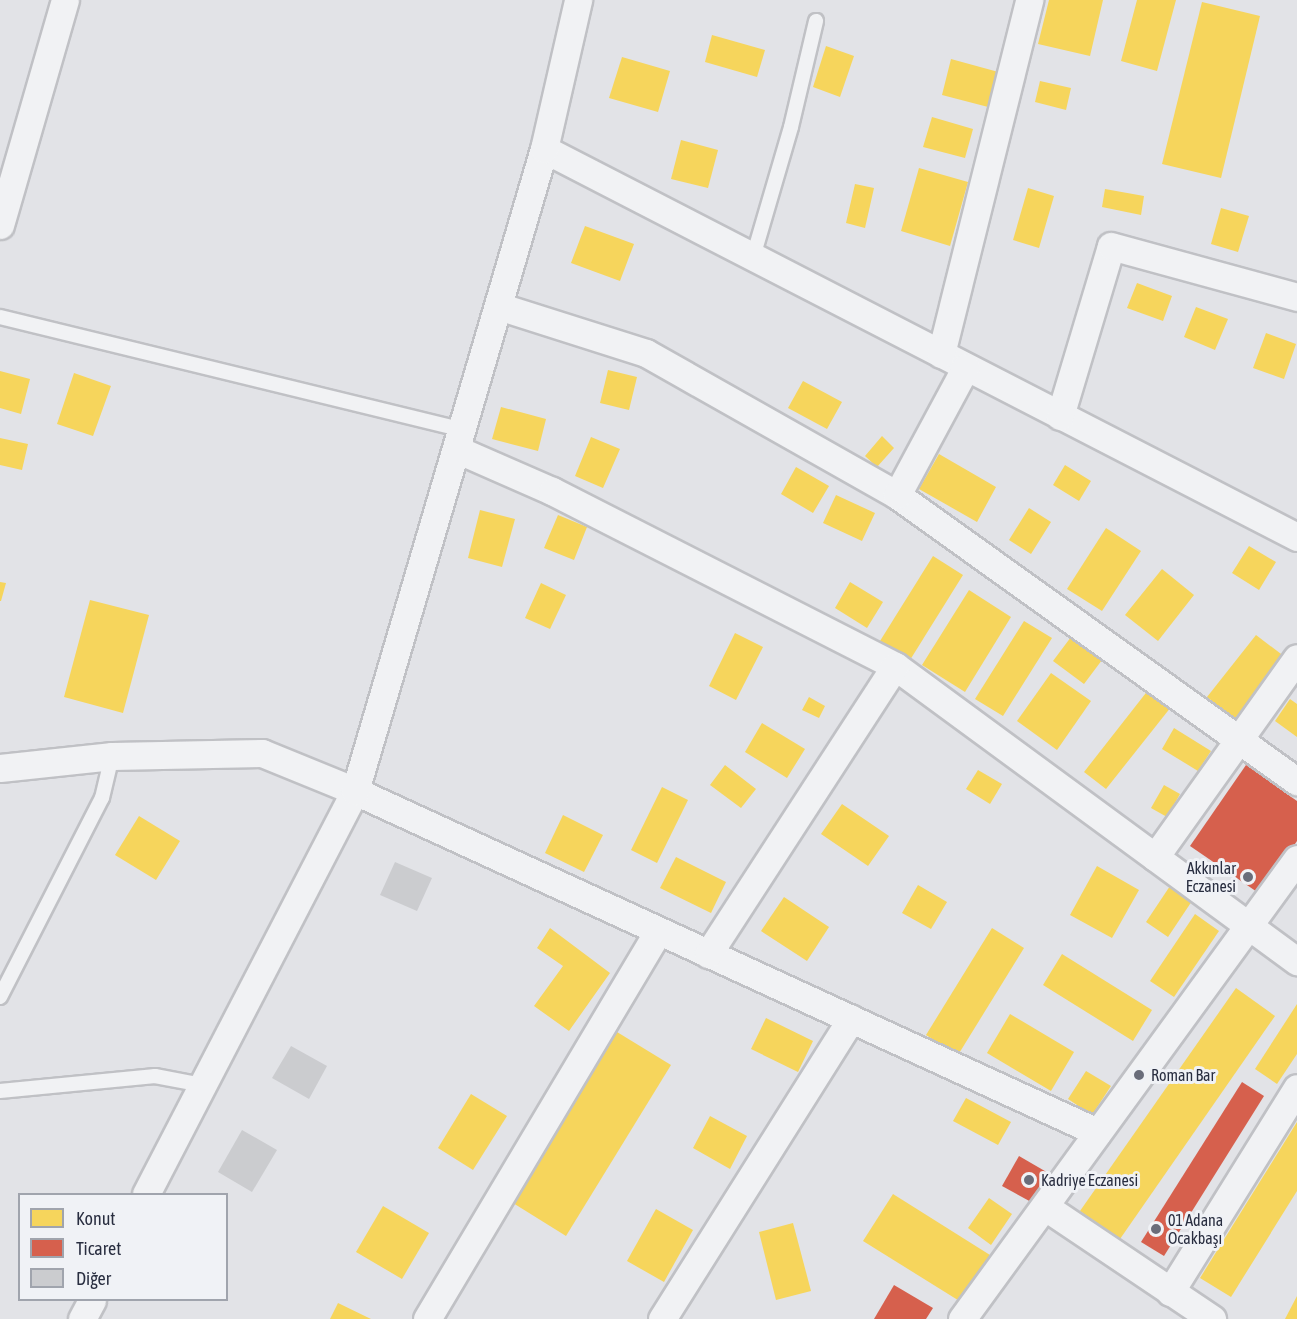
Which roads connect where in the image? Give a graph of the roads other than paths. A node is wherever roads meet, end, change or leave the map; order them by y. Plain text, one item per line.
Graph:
1 (65, 0) edge
2 (578, 0) edge
3 (1029, 0) edge
4 (816, 21) dead end
5 (544, 149) junction
6 (0, 225) edge
7 (753, 257) junction
8 (1297, 297) edge
9 (498, 306) junction
10 (0, 317) edge
11 (941, 354) junction
12 (966, 367) junction
13 (1060, 416) junction
14 (459, 439) junction
15 (897, 495) junction
16 (1297, 537) edge
17 (1297, 658) edge
18 (895, 666) junction
19 (1240, 741) junction
20 (112, 756) junction
21 (0, 768) edge
22 (1297, 781) edge
23 (355, 791) junction
24 (1155, 857) junction
25 (1297, 859) edge
26 (1248, 925) junction
27 (658, 931) junction
28 (708, 954) junction
29 (1297, 962) edge
30 (0, 997) edge
31 (851, 1019) junction
32 (203, 1084) junction
33 (1297, 1088) edge
34 (0, 1091) edge
35 (1097, 1132) junction
36 (147, 1193) edge
37 (1047, 1208) junction
38 (1170, 1292) junction
39 (91, 1301) edge
40 (82, 1319) edge
41 (427, 1319) edge
42 (662, 1319) edge
43 (962, 1319) edge
44 (1212, 1319) edge

1 - 6 street
2 - 5 street
3 - 11 street
4 - 7 lane
5 - 7 street
5 - 9 street
7 - 11 street
8 - 13 street
9 - 14 street
9 - 15 street
10 - 14 lane
11 - 12 street
12 - 13 street
12 - 15 street
13 - 16 street
14 - 18 street
14 - 23 street
15 - 19 street
17 - 19 street
18 - 24 street
18 - 28 street
19 - 22 street
19 - 24 street
20 - 21 street
20 - 23 street
20 - 30 lane
23 - 27 street
23 - 32 street
24 - 26 street
25 - 26 street
26 - 29 street
26 - 35 street
27 - 28 street
27 - 41 street
28 - 31 street
31 - 35 street
31 - 42 street
32 - 34 lane
32 - 36 street
33 - 38 street
35 - 37 street
37 - 38 street
37 - 43 street
38 - 44 street
39 - 40 street

